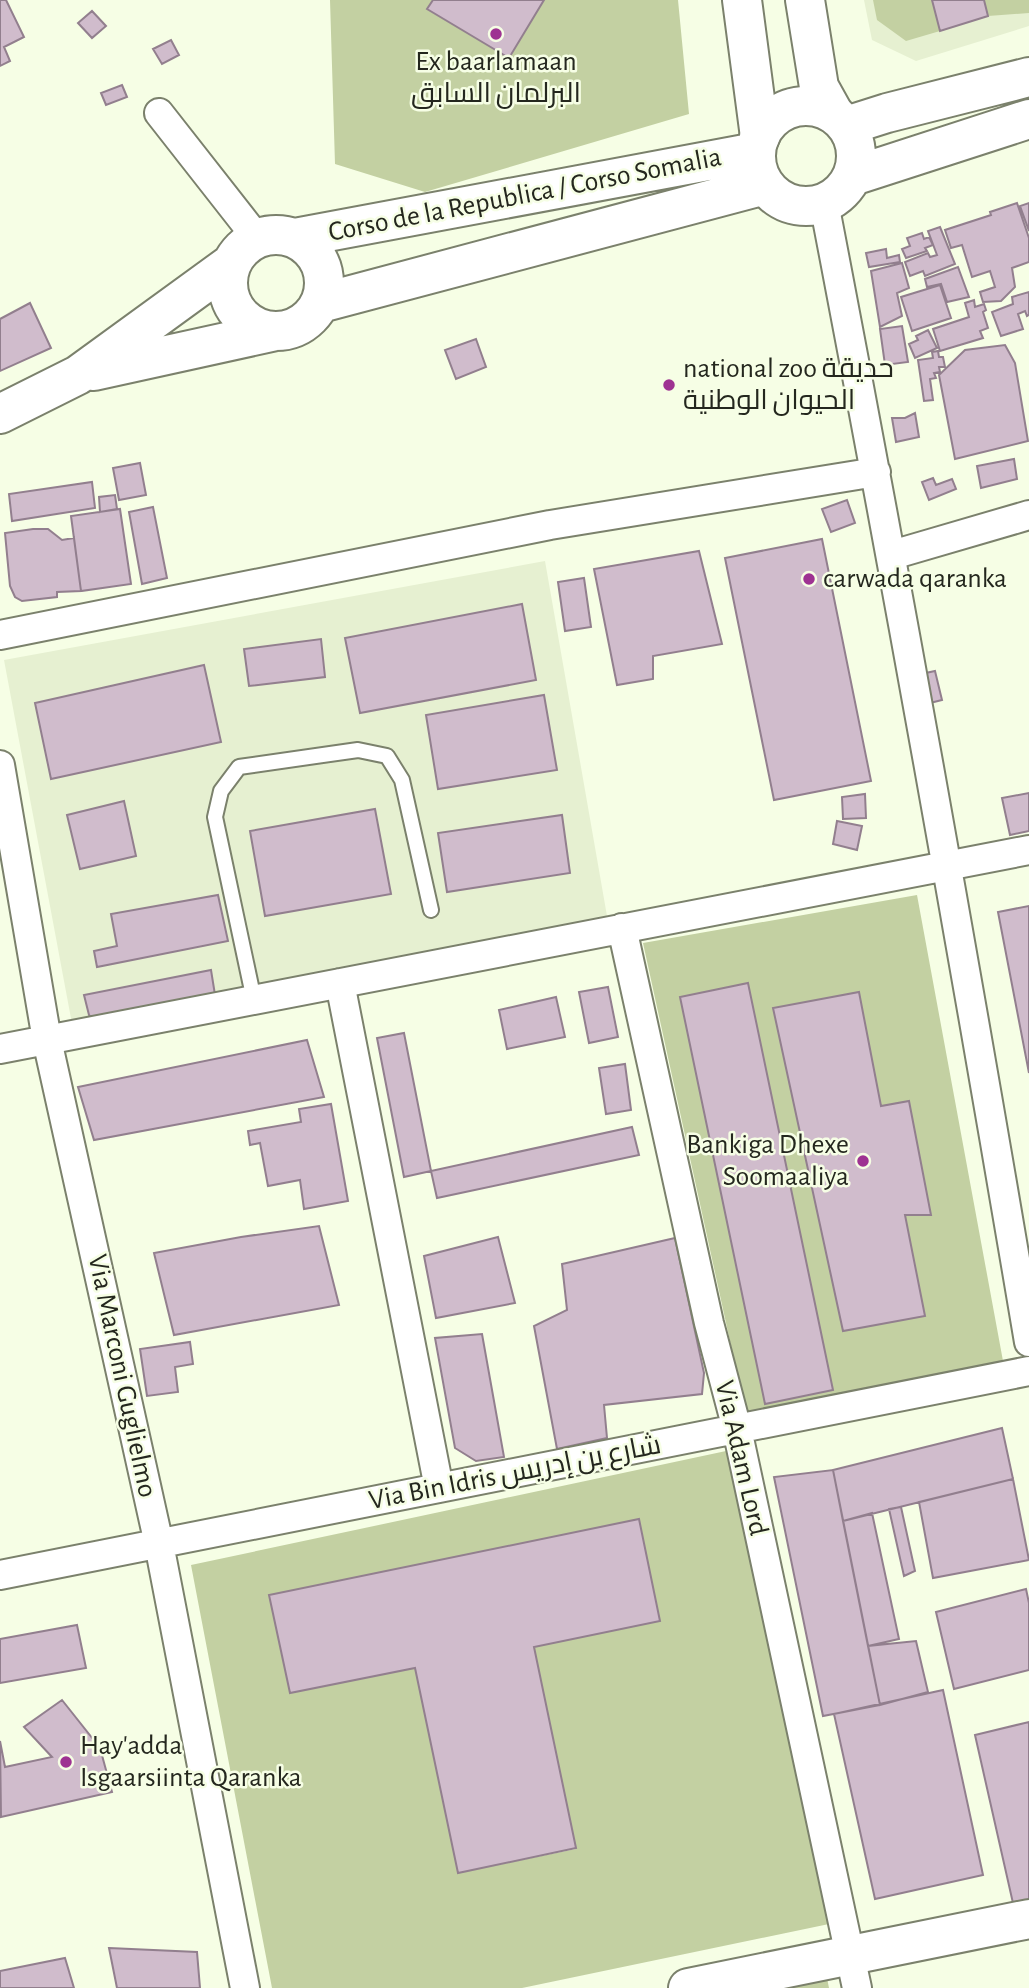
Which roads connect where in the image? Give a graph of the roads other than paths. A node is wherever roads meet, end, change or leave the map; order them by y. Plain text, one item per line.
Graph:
1 (742, 0) edge
2 (805, 0) edge
3 (1029, 77) edge
4 (159, 113) dead end
5 (1029, 119) edge
6 (840, 120) junction
7 (760, 158) junction
8 (853, 176) junction
9 (824, 203) junction
10 (295, 238) junction
11 (245, 250) junction
12 (321, 303) junction
13 (276, 331) junction
14 (79, 374) junction
15 (0, 414) edge
16 (876, 472) junction
17 (1029, 515) edge
18 (892, 555) junction
19 (0, 635) edge
20 (0, 765) edge
21 (1029, 850) edge
22 (948, 866) junction
23 (431, 910) dead end
24 (622, 928) junction
25 (340, 983) junction
26 (254, 1000) junction
27 (47, 1040) junction
28 (0, 1049) edge
29 (1029, 1342) edge
30 (1029, 1371) edge
31 (737, 1429) junction
32 (439, 1488) junction
33 (159, 1544) junction
34 (0, 1575) edge
35 (1029, 1919) edge
36 (854, 1971) edge
37 (245, 1988) edge
38 (688, 1988) edge

1 - 7 main road
2 - 6 main road
3 - 6 main road
4 - 11 street
5 - 8 main road
6 - 7 main road
6 - 8 main road
7 - 9 main road
7 - 10 main road, Corso de la Republica / Corso Somalia
7 - 12 main road, Corso de la Republica / Corso Somalia
8 - 9 main road
9 - 16 street
10 - 11 main road
10 - 12 main road
11 - 13 main road
11 - 14 main road
12 - 13 main road
13 - 14 main road
14 - 15 main road
16 - 18 street
16 - 19 street
17 - 18 street
18 - 22 street
20 - 27 street, Via Marconi Guglielmo
21 - 22 street
22 - 24 street
22 - 29 street
23 - 26 lane
24 - 25 street
24 - 31 street, Via Adam Lord
25 - 26 street
25 - 32 street
26 - 27 street
27 - 28 street
27 - 33 street, Via Marconi Guglielmo
30 - 31 street, Via Bin Idris شارع بن إدريس
31 - 32 street, Via Bin Idris شارع بن إدريس
31 - 36 street, Via Adam Lord
32 - 33 street, Via Bin Idris شارع بن إدريس
33 - 34 street, Via Bin Idris شارع بن إدريس
33 - 37 street, Via Marconi Guglielmo
35 - 36 main road
36 - 38 main road

